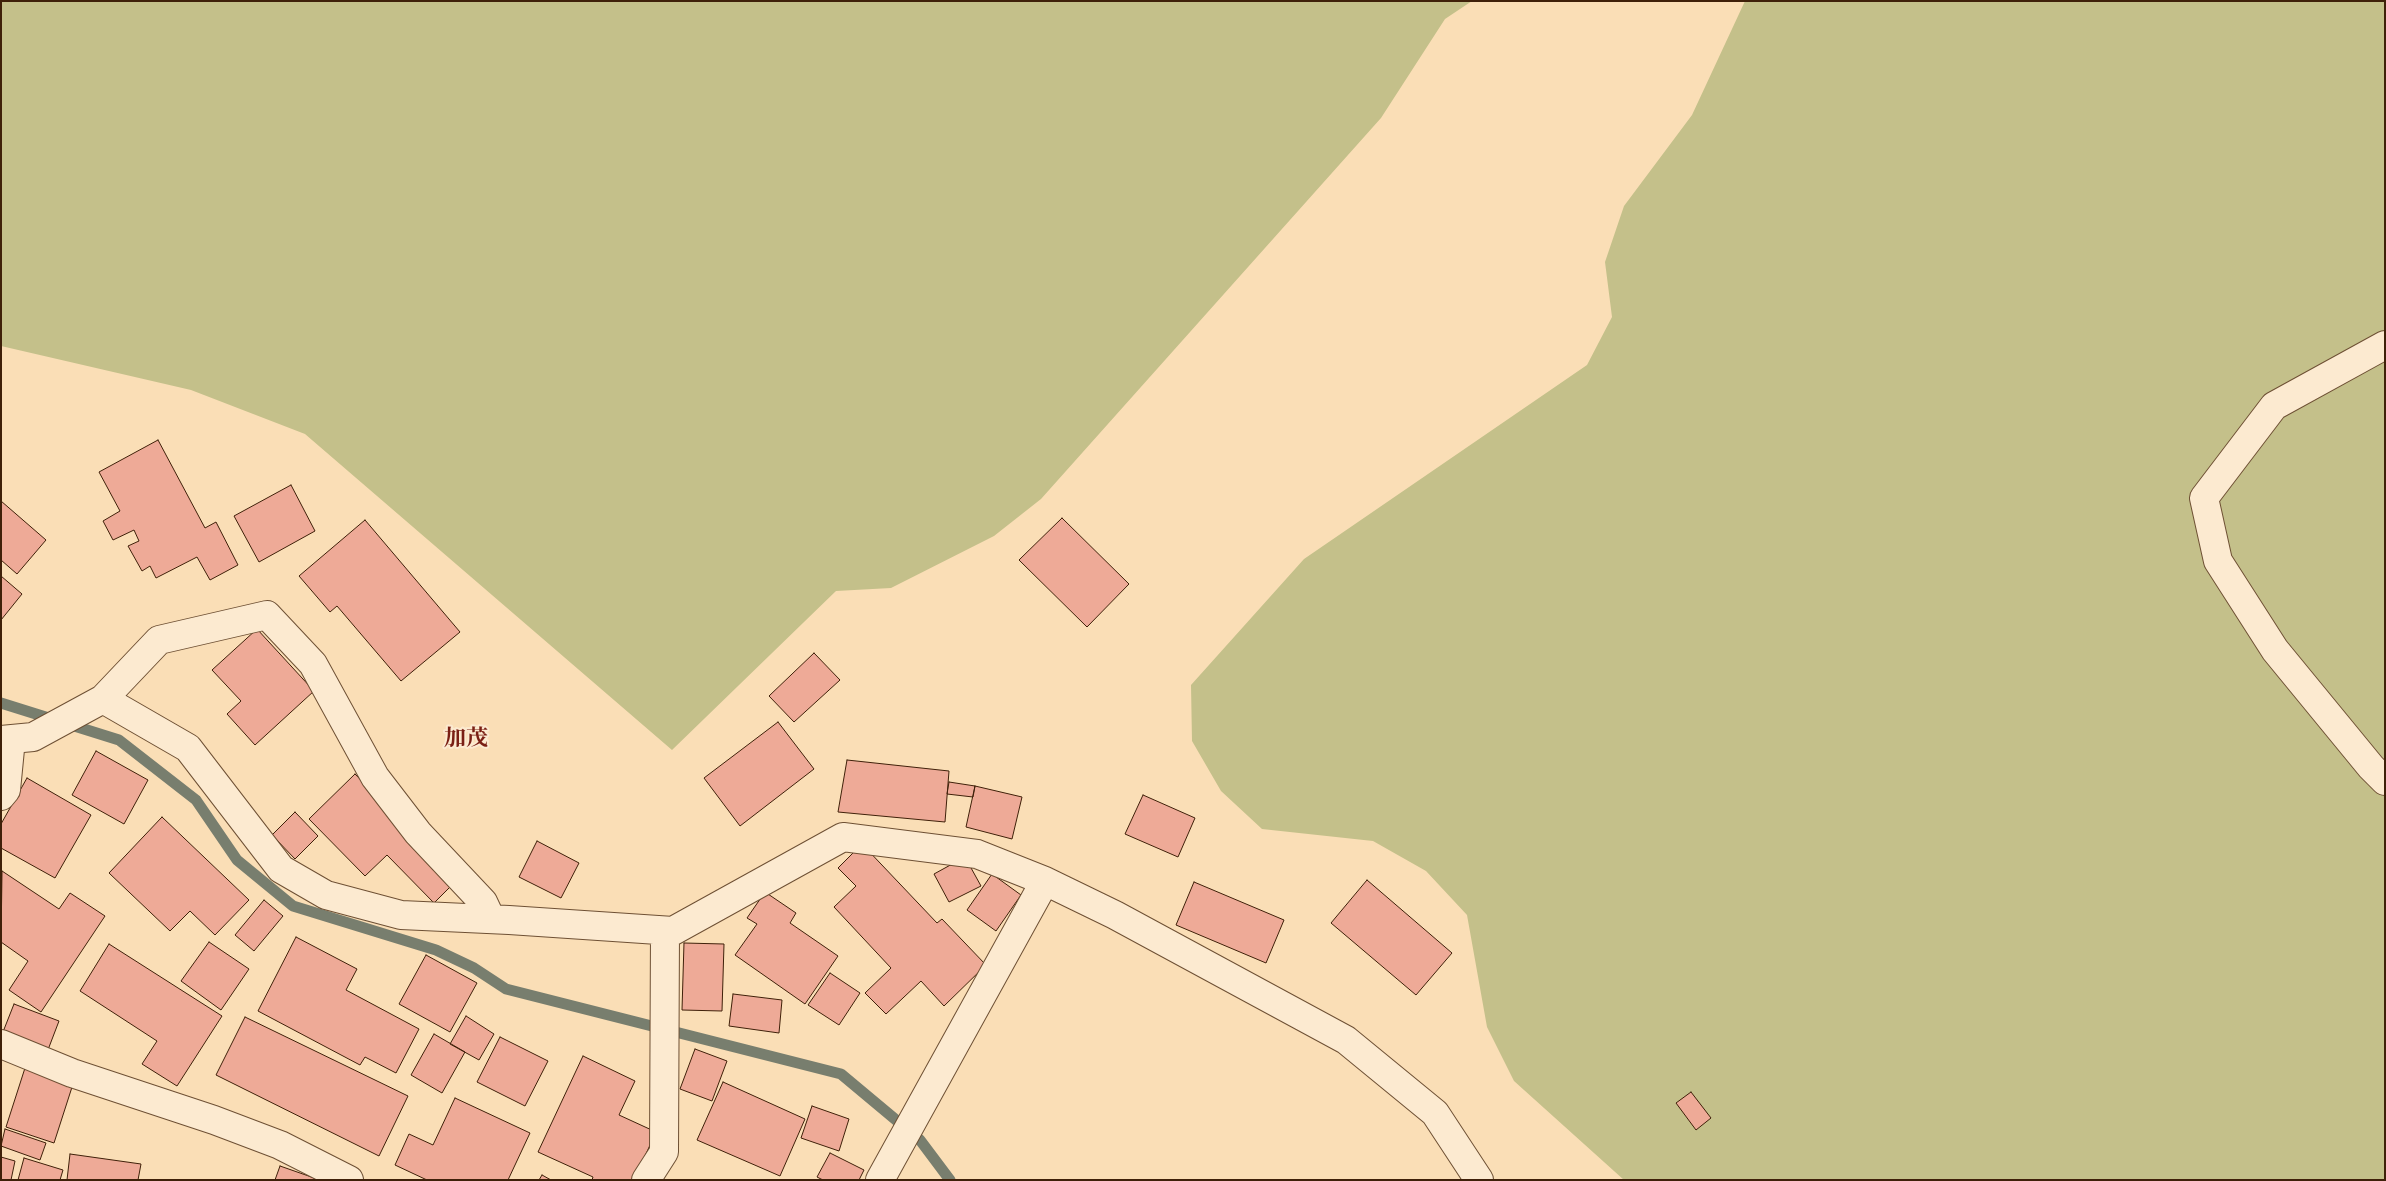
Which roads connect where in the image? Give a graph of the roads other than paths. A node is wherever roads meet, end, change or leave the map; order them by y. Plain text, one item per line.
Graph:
1 (2385, 344) edge
2 (91, 705) junction
3 (15, 739) edge
4 (2385, 781) edge
5 (1, 796) edge
6 (1045, 881) junction
7 (491, 919) junction
8 (666, 931) junction
9 (1, 1044) edge
10 (349, 1180) edge
11 (646, 1180) edge
12 (880, 1180) edge
13 (1479, 1180) edge

1 - 4 street
2 - 3 street
2 - 7 street
2 - 7 street
3 - 5 street
6 - 8 street
6 - 12 street
6 - 13 street
7 - 8 street
8 - 11 street
9 - 10 street

